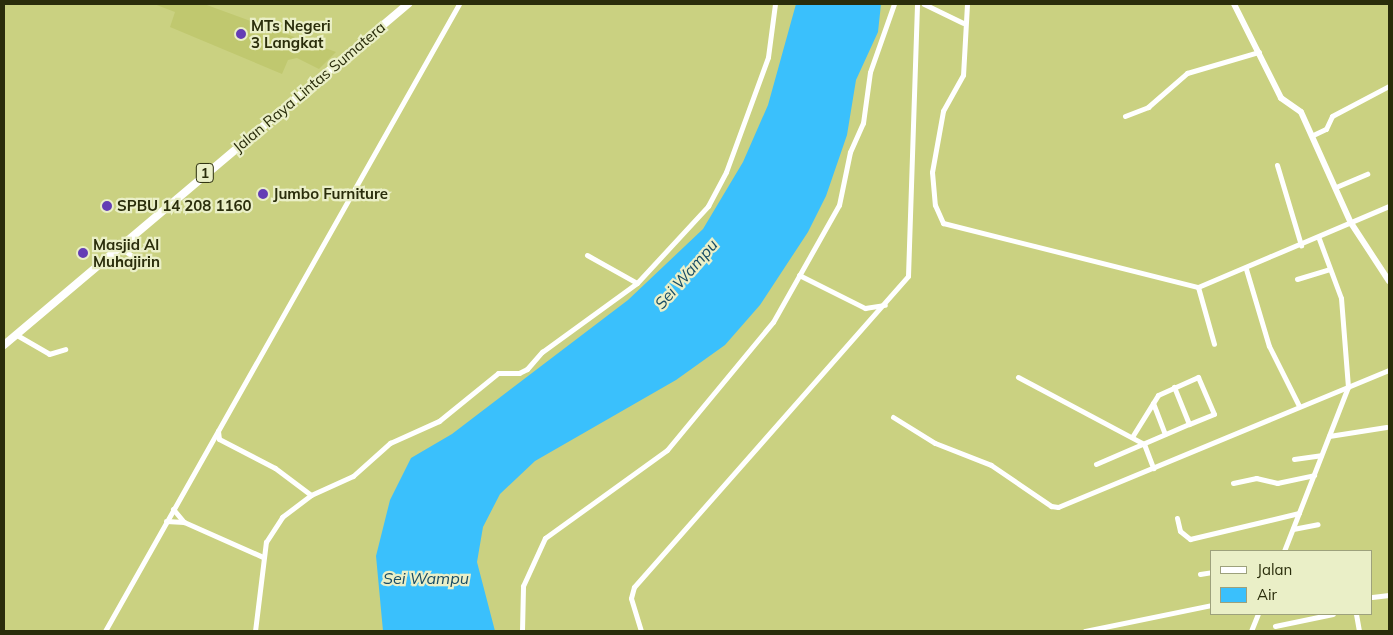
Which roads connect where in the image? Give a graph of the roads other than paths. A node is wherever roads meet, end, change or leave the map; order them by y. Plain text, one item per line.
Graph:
1 (408, 4) edge
2 (458, 4) edge
3 (775, 4) edge
4 (894, 4) edge
5 (917, 4) edge
6 (924, 4) edge
7 (967, 4) edge
8 (1234, 4) edge
9 (963, 22) junction
10 (1259, 52) junction
11 (1389, 86) edge
12 (1125, 116) dead end
13 (1313, 135) junction
14 (1277, 165) dead end
15 (1367, 174) dead end
16 (1336, 187) junction
17 (1389, 206) edge
18 (1351, 223) junction
19 (1319, 239) junction
20 (1301, 245) junction
21 (118, 246) junction
22 (586, 255) dead end
23 (146, 266) dead end
24 (1246, 269) junction
25 (1330, 269) junction
26 (799, 275) junction
27 (1297, 279) dead end
28 (1389, 281) edge
29 (637, 284) junction
30 (1198, 287) junction
31 (886, 305) junction
32 (15, 334) junction
33 (1214, 344) dead end
34 (4, 345) edge
35 (66, 349) dead end
36 (1389, 370) edge
37 (1018, 377) dead end
38 (1174, 387) junction
39 (1348, 387) junction
40 (1153, 403) junction
41 (1299, 406) junction
42 (893, 417) dead end
43 (1189, 424) junction
44 (1386, 427) dead end
45 (218, 428) junction
46 (1165, 434) junction
47 (1329, 436) junction
48 (1132, 438) junction
49 (1144, 444) junction
50 (1321, 455) junction
51 (1294, 459) dead end
52 (1096, 464) dead end
53 (1153, 468) junction
54 (1314, 474) junction
55 (1233, 483) dead end
56 (311, 495) junction
57 (173, 509) junction
58 (1299, 513) junction
59 (1177, 518) dead end
60 (166, 521) junction
61 (184, 522) junction
62 (1318, 524) dead end
63 (1293, 529) junction
64 (1284, 550) edge
65 (263, 557) junction
66 (1210, 572) edge
67 (1200, 574) dead end
68 (1389, 595) edge
69 (1373, 598) edge
70 (1210, 605) edge
71 (1258, 615) edge
72 (1327, 615) edge
73 (1356, 615) edge
74 (1275, 626) dead end
75 (105, 631) edge
76 (255, 631) edge
77 (522, 631) edge
78 (641, 631) edge
79 (1084, 631) edge
80 (1251, 631) edge
81 (1359, 631) edge

1 - 21 highway, Jalan Raya Lintas Sumatera / 1
2 - 45 street
3 - 29 street
4 - 26 street
5 - 31 street
6 - 9 street
7 - 9 street
8 - 10 street
9 - 30 street
10 - 12 street
10 - 13 street
11 - 13 street
13 - 16 street
14 - 20 street
15 - 16 street
16 - 18 street
17 - 18 street
18 - 19 street
18 - 28 street
19 - 20 street
19 - 25 street
20 - 24 street
21 - 23 street
21 - 32 highway, Jalan Raya Lintas Sumatera / 1
22 - 29 street
24 - 30 street
24 - 41 street
25 - 27 street
25 - 39 street
26 - 31 street
26 - 77 street
29 - 56 street
30 - 33 street
31 - 78 street
32 - 34 highway, Jalan Raya Lintas Sumatera / 1
32 - 35 street
36 - 39 street
37 - 48 street
38 - 40 street
38 - 43 street
38 - 43 street
39 - 41 street
39 - 47 street
40 - 46 street
40 - 48 street
41 - 53 street
42 - 53 street
43 - 46 street
44 - 47 street
45 - 56 street
45 - 57 street
46 - 49 street
47 - 50 street
48 - 49 street
49 - 52 street
49 - 53 street
50 - 51 street
50 - 54 street
54 - 55 street
54 - 58 street
56 - 65 street
57 - 60 street
57 - 61 street
58 - 59 street
58 - 63 street
60 - 61 street
60 - 75 street
61 - 65 street
62 - 63 street
63 - 64 street
65 - 76 street
66 - 67 street
68 - 69 street
70 - 79 street
71 - 80 street
72 - 74 street
73 - 81 street

